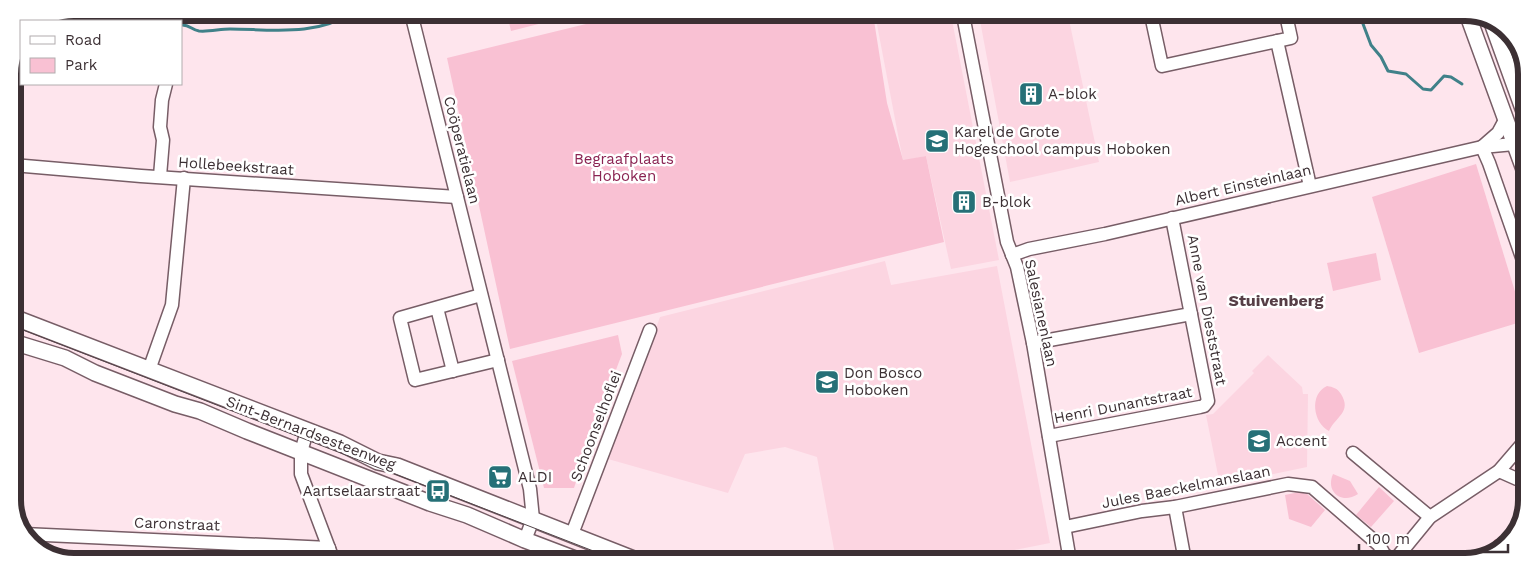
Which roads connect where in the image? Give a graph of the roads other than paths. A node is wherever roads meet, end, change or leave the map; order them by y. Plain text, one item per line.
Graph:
1 (413, 21) edge
2 (964, 21) edge
3 (1152, 21) edge
4 (1287, 21) edge
5 (1470, 22) edge
6 (1495, 31) edge
7 (1277, 41) junction
8 (166, 85) edge
9 (1518, 95) edge
10 (1505, 120) junction
11 (1514, 144) junction
12 (1482, 148) junction
13 (1518, 154) edge
14 (21, 166) edge
15 (160, 176) junction
16 (184, 178) junction
17 (1310, 186) junction
18 (457, 198) junction
19 (1172, 218) junction
20 (1518, 246) edge
21 (1012, 255) junction
22 (481, 295) junction
23 (437, 308) junction
24 (1192, 314) junction
25 (21, 320) edge
26 (650, 330) dead end
27 (1033, 343) junction
28 (21, 344) edge
29 (498, 360) junction
30 (149, 370) junction
31 (453, 371) junction
32 (1204, 406) joint
33 (307, 431) junction
34 (1049, 436) junction
35 (1518, 449) edge
36 (300, 452) junction
37 (1354, 454) dead end
38 (1499, 471) junction
39 (1518, 479) edge
40 (1174, 507) junction
41 (1430, 517) junction
42 (533, 519) junction
43 (1065, 527) junction
44 (572, 534) junction
45 (34, 535) edge
46 (525, 540) junction
47 (331, 553) edge
48 (559, 553) edge
49 (619, 553) edge
50 (1069, 553) edge
51 (1183, 553) edge
52 (1384, 553) edge
53 (1401, 553) edge

1 - 18 street, Coöperatielaan
2 - 21 street, Salesianenlaan
3 - 7 street
4 - 7 street
5 - 10 main road
6 - 9 main road
7 - 17 street
8 - 15 street
10 - 11 main road
10 - 12 street
11 - 12 street, Albert Einsteinlaan
11 - 13 main road
12 - 17 street, Albert Einsteinlaan
12 - 20 street
14 - 15 street, Hollebeekstraat
15 - 16 street, Hollebeekstraat
16 - 18 street, Hollebeekstraat
16 - 30 street
17 - 19 street, Albert Einsteinlaan
18 - 22 street, Coöperatielaan
19 - 21 street, Albert Einsteinlaan
19 - 24 street, Anne van Dieststraat
21 - 27 street, Salesianenlaan
22 - 23 street
22 - 29 street, Coöperatielaan
23 - 31 street
23 - 31 street
24 - 27 street
24 - 32 street, Anne van Dieststraat
25 - 30 main road, Sint-Bernardsesteenweg
26 - 44 street, Schoonselhoflei
27 - 34 street, Salesianenlaan
28 - 36 main road, Sint-Bernardsesteenweg
29 - 31 street
29 - 42 street, Coöperatielaan
30 - 33 main road, Sint-Bernardsesteenweg
32 - 34 street, Henri Dunantstraat
33 - 36 street
33 - 42 main road, Sint-Bernardsesteenweg
34 - 43 street, Salesianenlaan
35 - 38 street
36 - 46 main road, Sint-Bernardsesteenweg
36 - 47 street
37 - 41 street
38 - 39 street
38 - 41 street
40 - 43 street, Jules Baeckelmanslaan
40 - 51 street
40 - 52 street, Jules Baeckelmanslaan
41 - 53 street
42 - 44 main road, Sint-Bernardsesteenweg
42 - 46 street, Coöperatielaan
43 - 50 street, Salesianenlaan
44 - 49 main road, Sint-Bernardsesteenweg
45 - 47 street, Caronstraat
46 - 48 main road, Sint-Bernardsesteenweg

